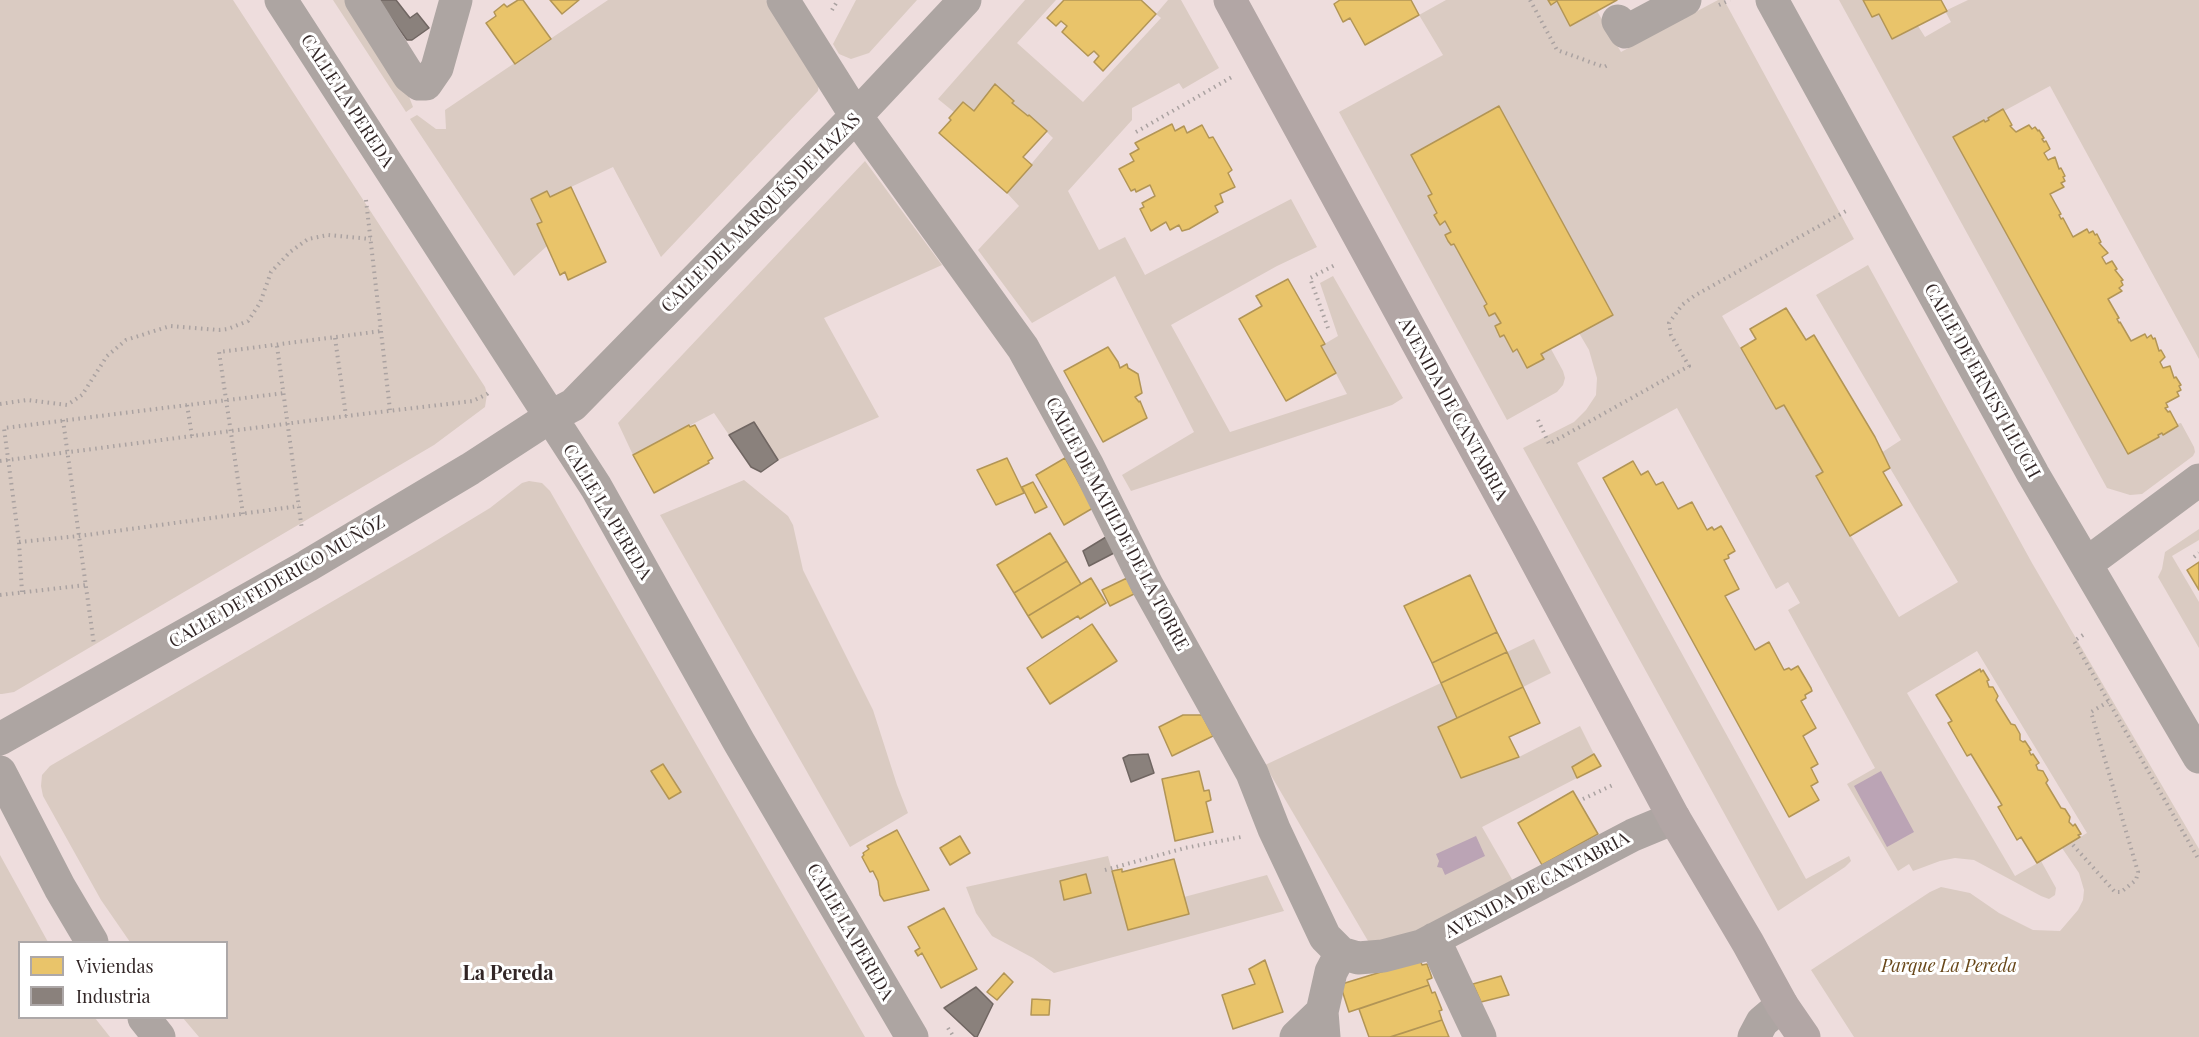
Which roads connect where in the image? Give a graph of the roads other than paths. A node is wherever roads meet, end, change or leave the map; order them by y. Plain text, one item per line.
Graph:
1 (281, 0) edge
2 (362, 0) edge
3 (456, 0) edge
4 (783, 0) edge
5 (965, 0) edge
6 (1230, 0) edge
7 (1685, 0) edge
8 (1772, 0) edge
9 (1618, 21) dead end
10 (856, 116) junction
11 (549, 417) junction
12 (2199, 480) edge
13 (2086, 564) junction
14 (0, 739) edge
15 (2199, 757) edge
16 (0, 772) edge
17 (1674, 818) junction
18 (1434, 939) junction
19 (91, 941) edge
20 (1341, 953) junction
21 (1782, 1005) junction
22 (146, 1019) edge
23 (1323, 1024) edge
24 (159, 1037) edge
25 (912, 1037) edge
26 (1296, 1037) edge
27 (1480, 1037) edge
28 (1754, 1037) edge
29 (1804, 1037) edge

1 - 11 street, CALLE LA PEREDA
2 - 3 street
4 - 10 street, CALLE DE MATILDE DE LA TORRE
5 - 10 street, CALLE DEL MARQUÉS DE HAZAS
6 - 17 main road, AVENIDA DE CANTABRIA
7 - 9 street
8 - 13 street, CALLE DE ERNEST LLUCH
10 - 11 street, CALLE DEL MARQUÉS DE HAZAS
10 - 20 street, CALLE DE MATILDE DE LA TORRE
11 - 14 street, CALLE DE FEDERICO MUÑÓZ
11 - 25 street, CALLE LA PEREDA
12 - 13 street
13 - 15 street, CALLE DE ERNEST LLUCH
16 - 19 street
17 - 18 street, AVENIDA DE CANTABRIA
17 - 21 main road, AVENIDA DE CANTABRIA
18 - 20 street
18 - 27 street
20 - 23 street
21 - 28 street
21 - 29 main road, AVENIDA DE CANTABRIA
22 - 24 street
23 - 26 street

